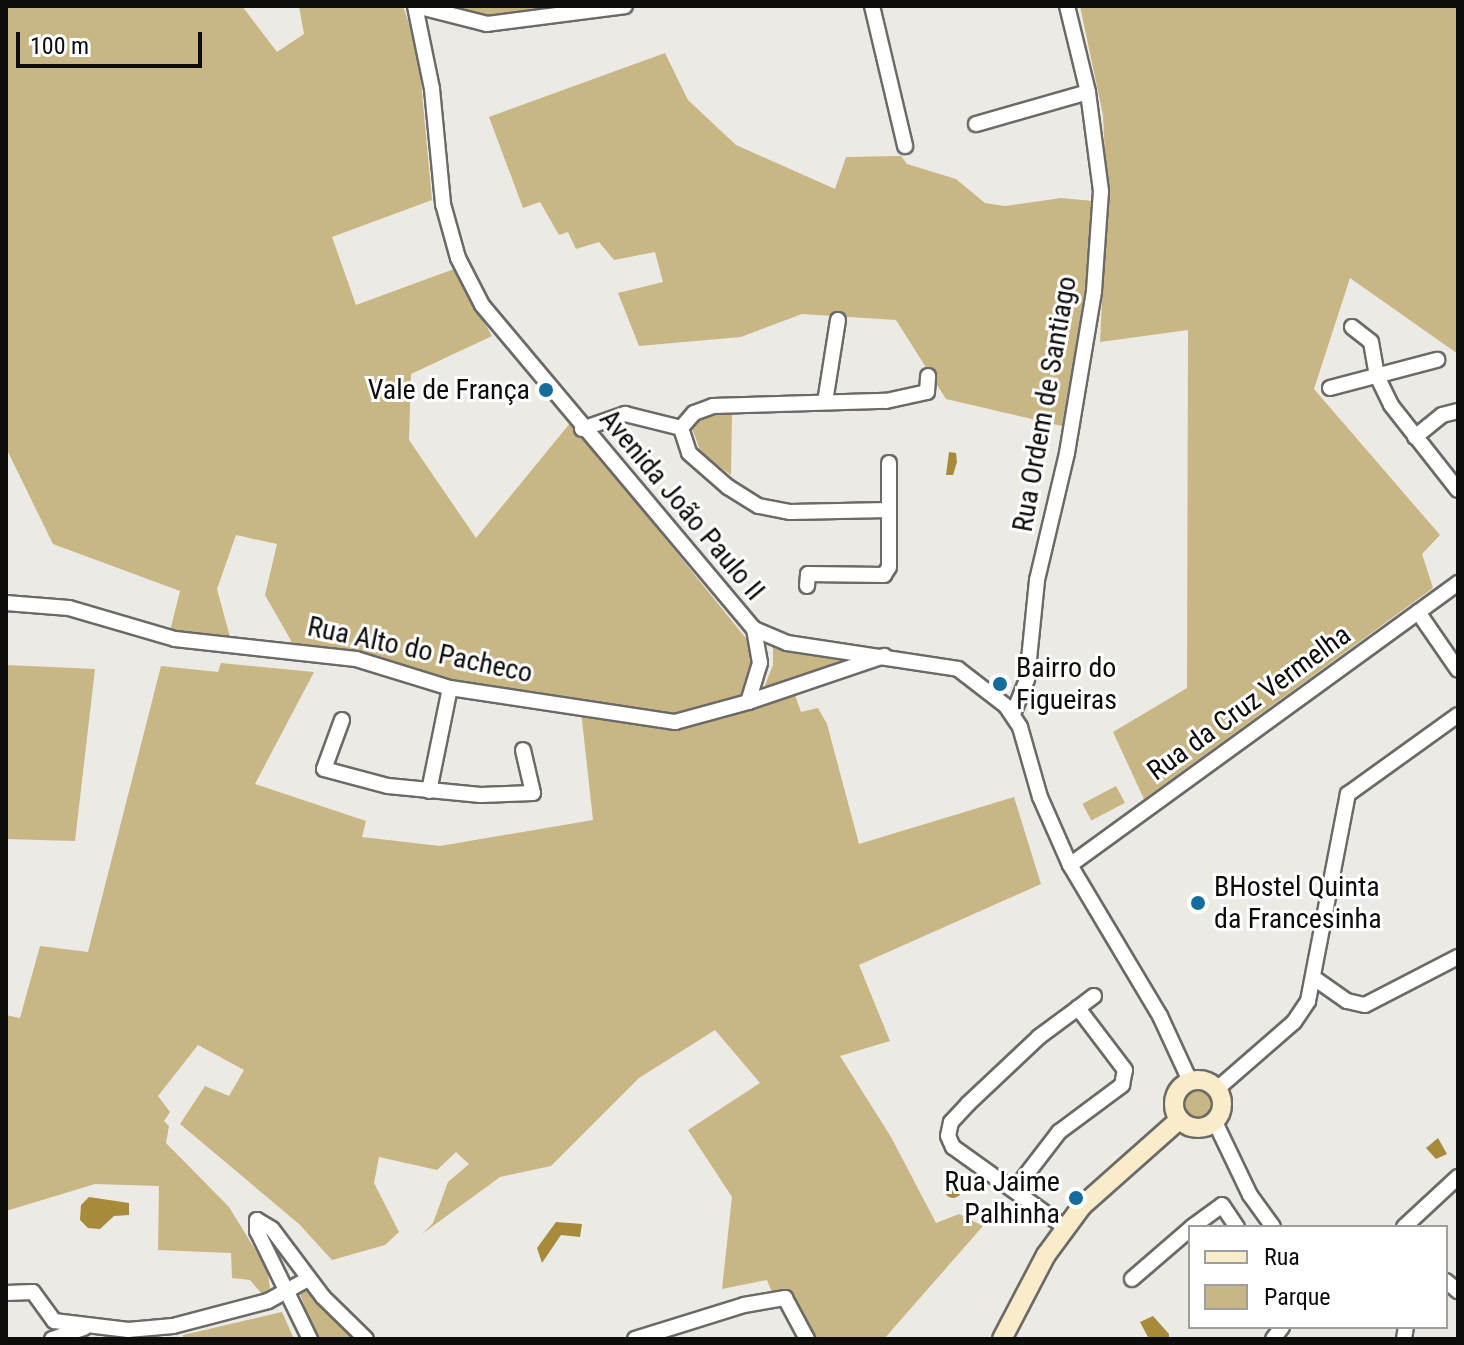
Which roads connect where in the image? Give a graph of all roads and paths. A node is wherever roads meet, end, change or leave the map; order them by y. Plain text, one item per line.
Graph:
1 (416, 6) edge
2 (625, 6) edge
3 (872, 6) edge
4 (1067, 6) edge
5 (1088, 92) junction
6 (976, 124) dead end
7 (905, 146) dead end
8 (838, 320) dead end
9 (1352, 327) dead end
10 (1437, 360) dead end
11 (928, 376) dead end
12 (1377, 376) junction
13 (1330, 388) dead end
14 (825, 402) junction
15 (1458, 411) edge
16 (681, 428) junction
17 (582, 429) junction
18 (1415, 437) junction
19 (889, 463) dead end
20 (1458, 490) edge
21 (889, 510) junction
22 (1458, 583) edge
23 (807, 586) dead end
24 (6, 603) edge
25 (1418, 612) junction
26 (754, 629) junction
27 (885, 655) junction
28 (1458, 670) edge
29 (450, 688) junction
30 (748, 702) junction
31 (1013, 714) junction
32 (1458, 715) edge
33 (342, 720) dead end
34 (523, 750) dead end
35 (429, 791) junction
36 (1070, 865) junction
37 (1458, 957) edge
38 (1314, 978) junction
39 (1094, 996) dead end
40 (1078, 1008) junction
41 (1190, 1081) junction
42 (1217, 1089) junction
43 (1179, 1120) junction
44 (1215, 1122) junction
45 (1458, 1177) edge
46 (1016, 1188) junction
47 (1195, 1225) edge
48 (1236, 1225) edge
49 (1272, 1225) edge
50 (1406, 1225) edge
51 (1066, 1228) junction
52 (1188, 1231) edge
53 (308, 1279) junction
54 (1132, 1279) dead end
55 (288, 1291) junction
56 (6, 1293) edge
57 (54, 1321) junction
58 (84, 1327) junction
59 (308, 1337) edge
60 (52, 1339) edge
61 (366, 1339) edge
62 (635, 1339) edge
63 (807, 1339) edge
64 (1005, 1339) edge

1 - 2 street
1 - 17 street, Avenida João Paulo II
3 - 7 street
4 - 5 street, Rua Ordem de Santiago
5 - 6 street
5 - 31 street, Rua Ordem de Santiago
8 - 14 street
9 - 12 street
10 - 12 street
11 - 14 street
12 - 13 street
12 - 18 street
14 - 16 street
15 - 18 street
16 - 17 street
16 - 21 street
17 - 26 street, Avenida João Paulo II
18 - 20 street
19 - 21 street
21 - 23 street
22 - 25 street, Rua da Cruz Vermelha
24 - 29 street, Rua Alto do Pacheco
25 - 28 street
25 - 36 street, Rua da Cruz Vermelha
26 - 27 street, Avenida João Paulo II
26 - 30 street
27 - 30 street, Rua Alto do Pacheco
27 - 31 street, Avenida João Paulo II
29 - 30 street, Rua Alto do Pacheco
29 - 35 street
31 - 36 street, Avenida João Paulo II
32 - 38 street
33 - 35 street
34 - 35 street
36 - 41 street, Avenida João Paulo II
37 - 38 street
38 - 42 street
39 - 40 street
40 - 46 street
40 - 46 street
41 - 42 street
41 - 43 street
42 - 44 street
43 - 44 street
43 - 51 street
44 - 49 street
45 - 50 street
46 - 51 street
47 - 48 street
51 - 64 street
52 - 54 street
53 - 55 street
53 - 55 street
53 - 61 street
55 - 58 street
55 - 59 street
56 - 57 street
57 - 58 street
57 - 60 street
58 - 60 street
62 - 63 street

